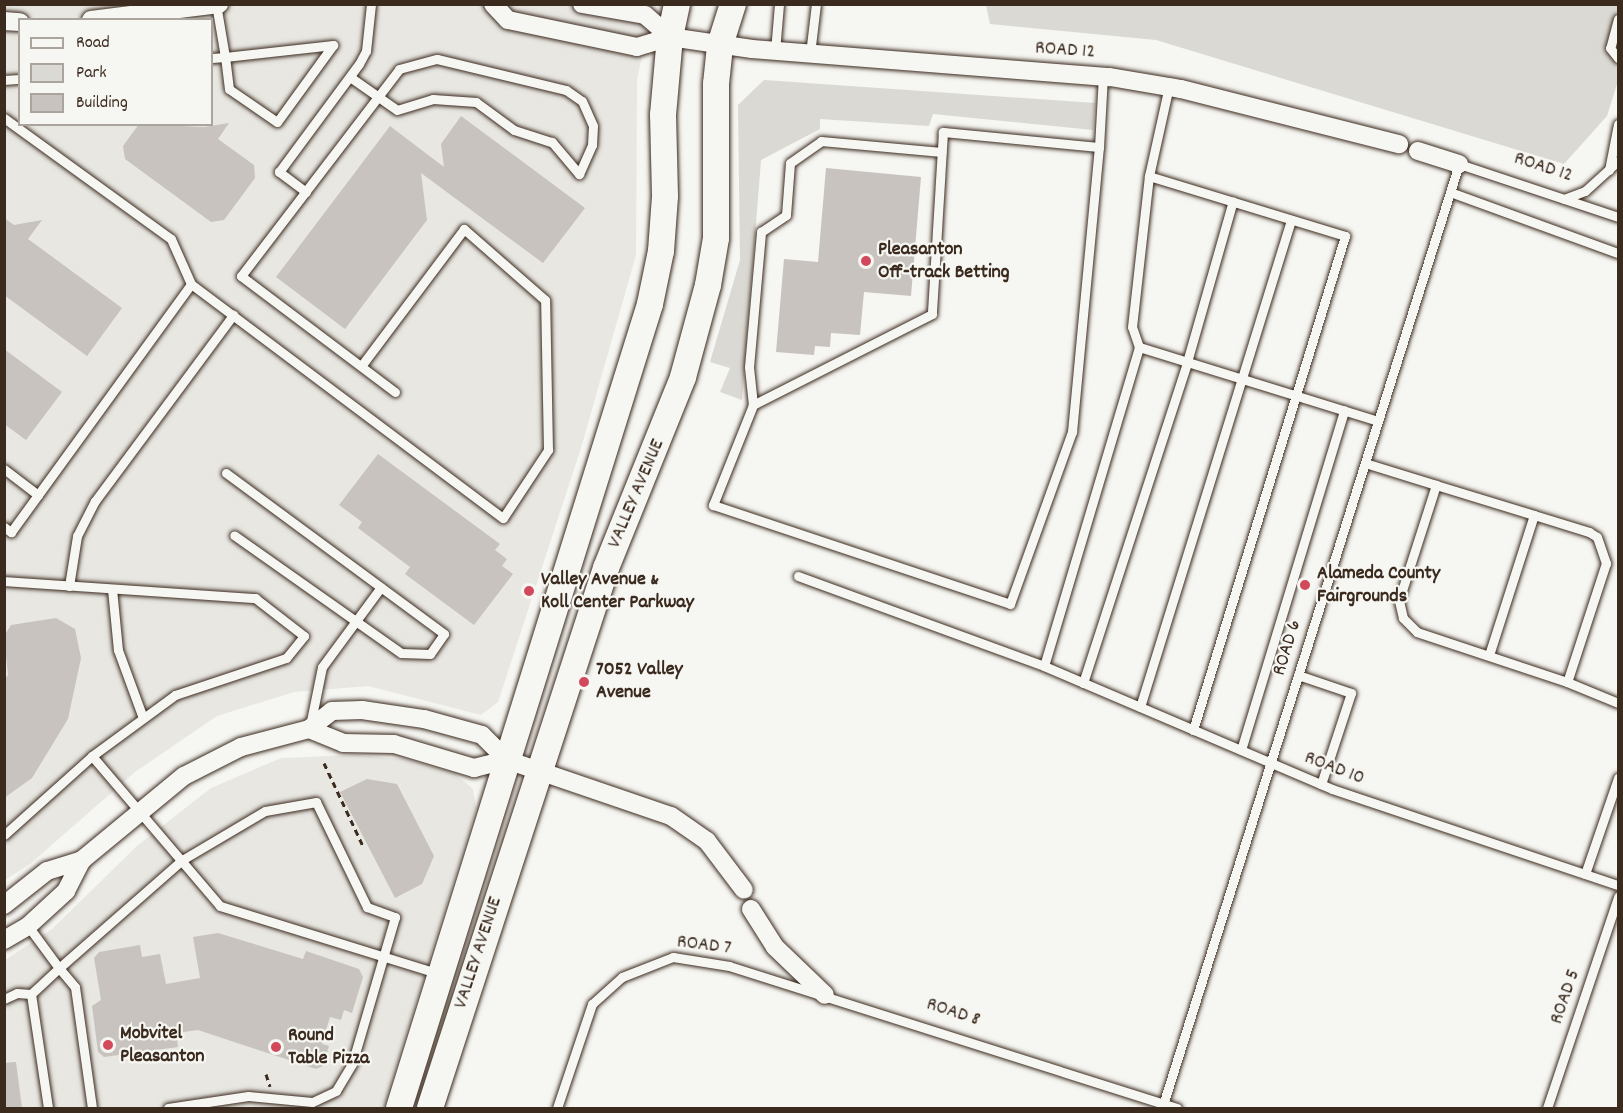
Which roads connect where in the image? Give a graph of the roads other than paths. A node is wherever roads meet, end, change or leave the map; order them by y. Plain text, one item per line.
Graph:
1 (371, 4) edge
2 (493, 4) edge
3 (582, 4) edge
4 (677, 4) edge
5 (732, 4) edge
6 (779, 4) edge
7 (816, 4) edge
8 (217, 5) edge
9 (108, 18) edge
10 (1618, 19) edge
11 (670, 37) junction
12 (720, 45) junction
13 (775, 51) junction
14 (810, 54) junction
15 (225, 57) junction
16 (213, 58) edge
17 (1618, 58) edge
18 (1103, 76) junction
19 (350, 77) junction
20 (1169, 86) junction
21 (378, 96) junction
22 (4, 118) edge
23 (1618, 124) edge
24 (1399, 144) dead end
25 (1099, 147) junction
26 (1418, 151) dead end
27 (942, 152) junction
28 (1618, 161) edge
29 (1459, 164) junction
30 (1609, 170) junction
31 (1149, 176) junction
32 (306, 192) junction
33 (1450, 192) junction
34 (1564, 199) junction
35 (1233, 201) junction
36 (1618, 217) edge
37 (1291, 220) junction
38 (1618, 254) edge
39 (191, 284) junction
40 (233, 315) junction
41 (1139, 347) junction
42 (1187, 362) junction
43 (361, 366) junction
44 (1242, 379) junction
45 (395, 392) dead end
46 (1295, 396) junction
47 (753, 405) junction
48 (1344, 410) junction
49 (1378, 421) junction
50 (1365, 463) junction
51 (4, 469) edge
52 (226, 473) dead end
53 (1436, 484) junction
54 (38, 495) junction
55 (1534, 515) junction
56 (4, 527) edge
57 (234, 535) dead end
58 (798, 576) dead end
59 (4, 581) edge
60 (69, 586) junction
61 (381, 587) junction
62 (112, 589) junction
63 (356, 621) junction
64 (1489, 655) junction
65 (1044, 666) junction
66 (1298, 675) junction
67 (1567, 682) junction
68 (1083, 683) junction
69 (1618, 703) edge
70 (1140, 707) junction
71 (143, 718) junction
72 (309, 729) junction
73 (1193, 730) junction
74 (1241, 750) junction
75 (92, 756) junction
76 (507, 760) junction
77 (1270, 763) junction
78 (540, 771) junction
79 (1618, 778) edge
80 (1321, 784) junction
81 (141, 810) junction
82 (4, 836) edge
83 (82, 860) junction
84 (182, 860) junction
85 (1586, 874) junction
86 (1618, 885) edge
87 (744, 890) dead end
88 (1618, 897) edge
89 (4, 905) edge
90 (752, 909) dead end
91 (28, 926) junction
92 (4, 940) edge
93 (383, 957) junction
94 (59, 969) junction
95 (442, 975) junction
96 (31, 994) junction
97 (825, 995) junction
98 (4, 999) edge
99 (1163, 1106) edge
100 (48, 1108) edge
101 (92, 1108) edge
102 (168, 1108) edge
103 (399, 1108) edge
104 (430, 1108) edge
105 (557, 1108) edge
106 (1177, 1108) edge
107 (1547, 1108) edge

1 - 19 lane
2 - 11 street
3 - 11 street
4 - 11 main road, VALLEY AVENUE
5 - 12 main road, VALLEY AVENUE
6 - 13 lane
7 - 14 lane
8 - 9 street
8 - 15 lane
10 - 17 lane
11 - 12 street, ROAD 12
11 - 76 main road, VALLEY AVENUE
12 - 13 street, ROAD 12
12 - 78 main road, VALLEY AVENUE
13 - 14 street, ROAD 12
14 - 18 street, ROAD 12
15 - 15 lane
15 - 16 lane
18 - 20 street, ROAD 12
18 - 25 lane
19 - 21 lane
19 - 32 lane
20 - 24 street, ROAD 12
20 - 31 lane
21 - 21 lane
21 - 32 lane
22 - 39 lane
23 - 30 lane
25 - 27 lane
25 - 47 lane
26 - 29 street, ROAD 12
27 - 47 lane
27 - 47 lane
28 - 30 lane
29 - 33 lane, ROAD 6
29 - 34 lane, ROAD 12
30 - 34 lane
31 - 35 lane
31 - 41 lane
32 - 43 lane
33 - 38 lane
33 - 49 lane, ROAD 6
34 - 36 lane, ROAD 12
35 - 37 lane
35 - 42 lane
37 - 44 lane
37 - 46 lane
39 - 40 lane
39 - 54 lane
40 - 43 lane
40 - 60 lane
41 - 42 lane
41 - 65 lane
42 - 44 lane
42 - 68 lane
43 - 45 lane
44 - 46 lane
44 - 70 lane
46 - 48 lane
46 - 73 lane
48 - 49 lane
48 - 74 lane
49 - 50 lane, ROAD 6
50 - 53 lane
50 - 66 lane, ROAD 6
51 - 54 lane
52 - 61 lane
53 - 55 lane
53 - 64 lane
54 - 56 lane
55 - 64 lane
55 - 67 lane
57 - 63 lane
58 - 65 lane, ROAD 10
59 - 60 lane
60 - 62 lane
61 - 63 lane
61 - 63 lane
62 - 71 lane
62 - 71 lane
63 - 72 lane
64 - 67 lane
65 - 68 lane, ROAD 10
66 - 77 lane, ROAD 6
66 - 80 lane
67 - 69 lane
68 - 70 lane, ROAD 10
70 - 73 lane, ROAD 10
71 - 75 lane
72 - 76 street
72 - 76 street
72 - 81 street
73 - 74 lane, ROAD 10
74 - 77 lane, ROAD 10
75 - 81 lane
75 - 82 lane
76 - 78 street
76 - 95 main road, VALLEY AVENUE
77 - 80 lane, ROAD 10
77 - 99 lane, ROAD 6
78 - 87 street
78 - 104 main road, VALLEY AVENUE
79 - 85 lane
80 - 85 lane, ROAD 10
81 - 83 street
81 - 84 lane
83 - 89 street
83 - 91 street
84 - 93 lane
84 - 93 lane
84 - 94 lane
85 - 86 lane, ROAD 10
88 - 107 lane, ROAD 5
90 - 97 street, ROAD 8
91 - 92 street
91 - 94 lane
93 - 95 lane
93 - 102 lane
94 - 96 lane
94 - 101 lane
95 - 103 main road, VALLEY AVENUE
96 - 98 lane
96 - 100 lane
97 - 99 lane, ROAD 8
97 - 105 lane, ROAD 7
99 - 106 lane, ROAD 8

